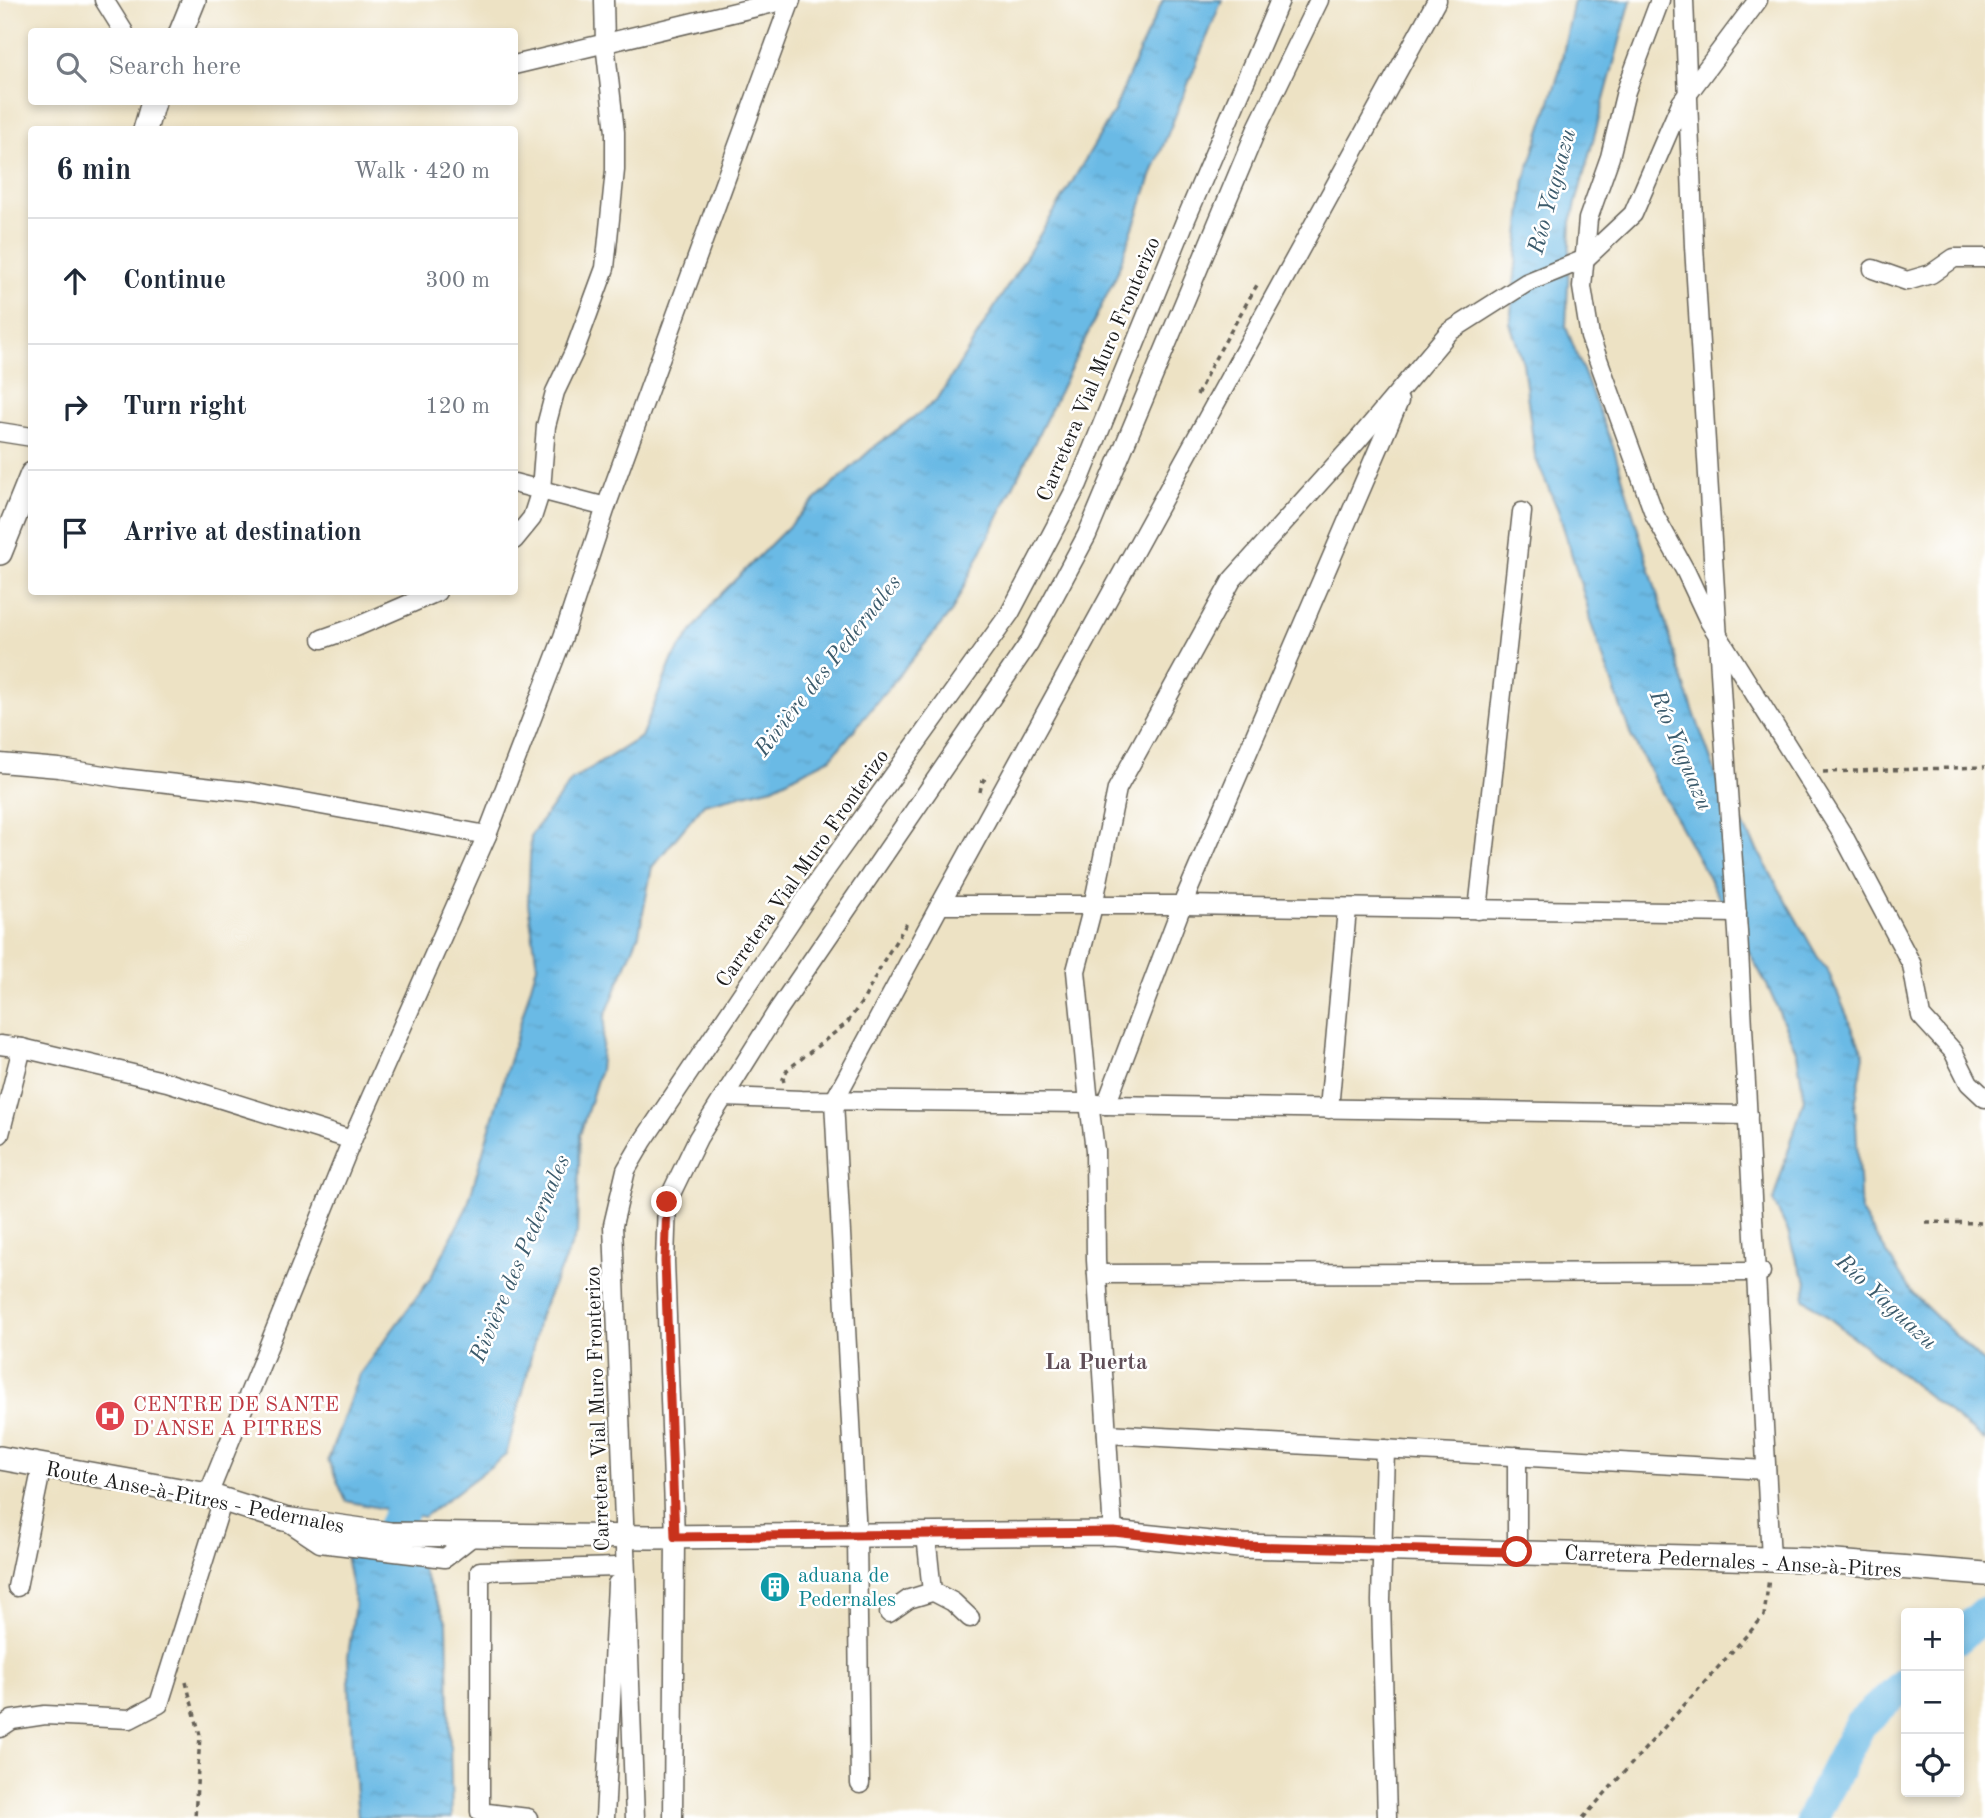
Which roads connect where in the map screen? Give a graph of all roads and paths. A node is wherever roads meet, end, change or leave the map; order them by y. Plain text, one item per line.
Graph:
1 (104, 0) edge
2 (194, 0) edge
3 (604, 0) edge
4 (789, 0) edge
5 (1280, 0) edge
6 (1319, 0) edge
7 (1437, 0) edge
8 (1660, 0) edge
9 (1685, 0) edge
10 (1758, 0) edge
11 (122, 28) edge
12 (183, 28) edge
13 (605, 43) junction
14 (518, 64) edge
15 (1688, 91) junction
16 (152, 105) edge
17 (146, 126) edge
18 (1985, 258) edge
19 (1585, 259) junction
20 (1872, 269) dead end
21 (1406, 383) junction
22 (0, 432) edge
23 (28, 436) edge
24 (28, 484) edge
25 (518, 484) edge
26 (541, 490) junction
27 (606, 507) junction
28 (1522, 512) dead end
29 (518, 535) edge
30 (0, 553) edge
31 (430, 595) edge
32 (323, 639) dead end
33 (0, 763) edge
34 (1985, 766) edge
35 (1804, 773) junction
36 (487, 835) junction
37 (940, 905) junction
38 (1182, 905) junction
39 (1093, 906) junction
40 (1347, 909) junction
41 (1478, 911) junction
42 (1737, 913) junction
43 (0, 1045) edge
44 (22, 1048) junction
45 (724, 1097) junction
46 (1985, 1098) edge
47 (834, 1101) junction
48 (1097, 1104) junction
49 (1329, 1109) junction
50 (1748, 1115) junction
51 (0, 1134) edge
52 (352, 1140) junction
53 (1926, 1222) dead end
54 (1985, 1223) edge
55 (1761, 1272) dead end
56 (1097, 1274) junction
57 (1107, 1434) junction
58 (1384, 1449) junction
59 (1517, 1457) junction
60 (0, 1458) edge
61 (42, 1466) junction
62 (1766, 1470) junction
63 (215, 1497) junction
64 (284, 1519) junction
65 (1114, 1532) junction
66 (390, 1534) joint
67 (926, 1535) junction
68 (473, 1536) junction
69 (858, 1536) junction
70 (625, 1537) junction
71 (675, 1537) junction
72 (1517, 1552) junction
73 (1771, 1559) junction
74 (617, 1567) junction
75 (1985, 1574) edge
76 (18, 1587) dead end
77 (932, 1591) junction
78 (888, 1613) dead end
79 (970, 1618) dead end
80 (176, 1648) junction
81 (0, 1728) edge
82 (860, 1784) dead end
83 (195, 1818) edge
84 (528, 1818) edge
85 (605, 1818) edge
86 (635, 1818) edge
87 (673, 1818) edge
88 (1387, 1818) edge
89 (1583, 1818) edge

1 - 11 street
2 - 12 main road
3 - 13 street
4 - 13 street
4 - 27 street
5 - 70 street, Carretera Vial Muro Fronterizo
6 - 45 street
7 - 37 street
8 - 19 street
9 - 15 street
10 - 15 street
13 - 14 street
13 - 26 street
15 - 19 street
15 - 42 street
16 - 17 main road
18 - 20 street
19 - 21 street
19 - 35 street
21 - 38 street
21 - 39 street
22 - 23 street
24 - 30 main road
25 - 26 street
26 - 27 street
26 - 29 street
27 - 36 street
28 - 41 street
31 - 32 street
33 - 36 street
34 - 35 path
35 - 46 street
36 - 52 street
37 - 39 street
37 - 47 street
38 - 39 street
38 - 40 street
38 - 48 street
39 - 48 street
40 - 41 street
40 - 49 street
41 - 42 street
42 - 50 street
43 - 44 street
44 - 51 street
44 - 52 street
45 - 47 street
45 - 71 street
47 - 48 street
47 - 69 street
48 - 49 street
48 - 56 street
49 - 50 street
50 - 62 street
52 - 63 street
53 - 54 path
55 - 56 street
56 - 57 street
57 - 58 street
57 - 65 street
58 - 59 street
58 - 88 street
59 - 62 street
59 - 72 street
60 - 61 main road, Route Anse-à-Pitres - Pedernales
61 - 63 main road, Route Anse-à-Pitres - Pedernales
61 - 76 street
62 - 73 street
63 - 64 main road, Route Anse-à-Pitres - Pedernales
63 - 80 street
64 - 66 main road, Route Anse-à-Pitres - Pedernales
64 - 68 street
65 - 67 main road, Carretera Pedernales - Anse-à-Pitres
65 - 72 main road, Carretera Pedernales - Anse-à-Pitres
66 - 68 main road, Carretera Pedernales - Anse-à-Pitres
67 - 69 main road, Carretera Pedernales - Anse-à-Pitres
67 - 77 street
68 - 70 main road, Carretera Pedernales - Anse-à-Pitres
69 - 71 main road, Carretera Pedernales - Anse-à-Pitres
69 - 82 street
70 - 71 main road, Carretera Pedernales - Anse-à-Pitres
70 - 74 street
70 - 86 street, Carretera Vial Muro Fronterizo
71 - 87 street
72 - 73 main road, Carretera Pedernales - Anse-à-Pitres
73 - 75 main road, Carretera Pedernales - Anse-à-Pitres
73 - 89 path
74 - 84 street
74 - 85 street
77 - 78 street
77 - 79 street
80 - 81 street
80 - 83 path

